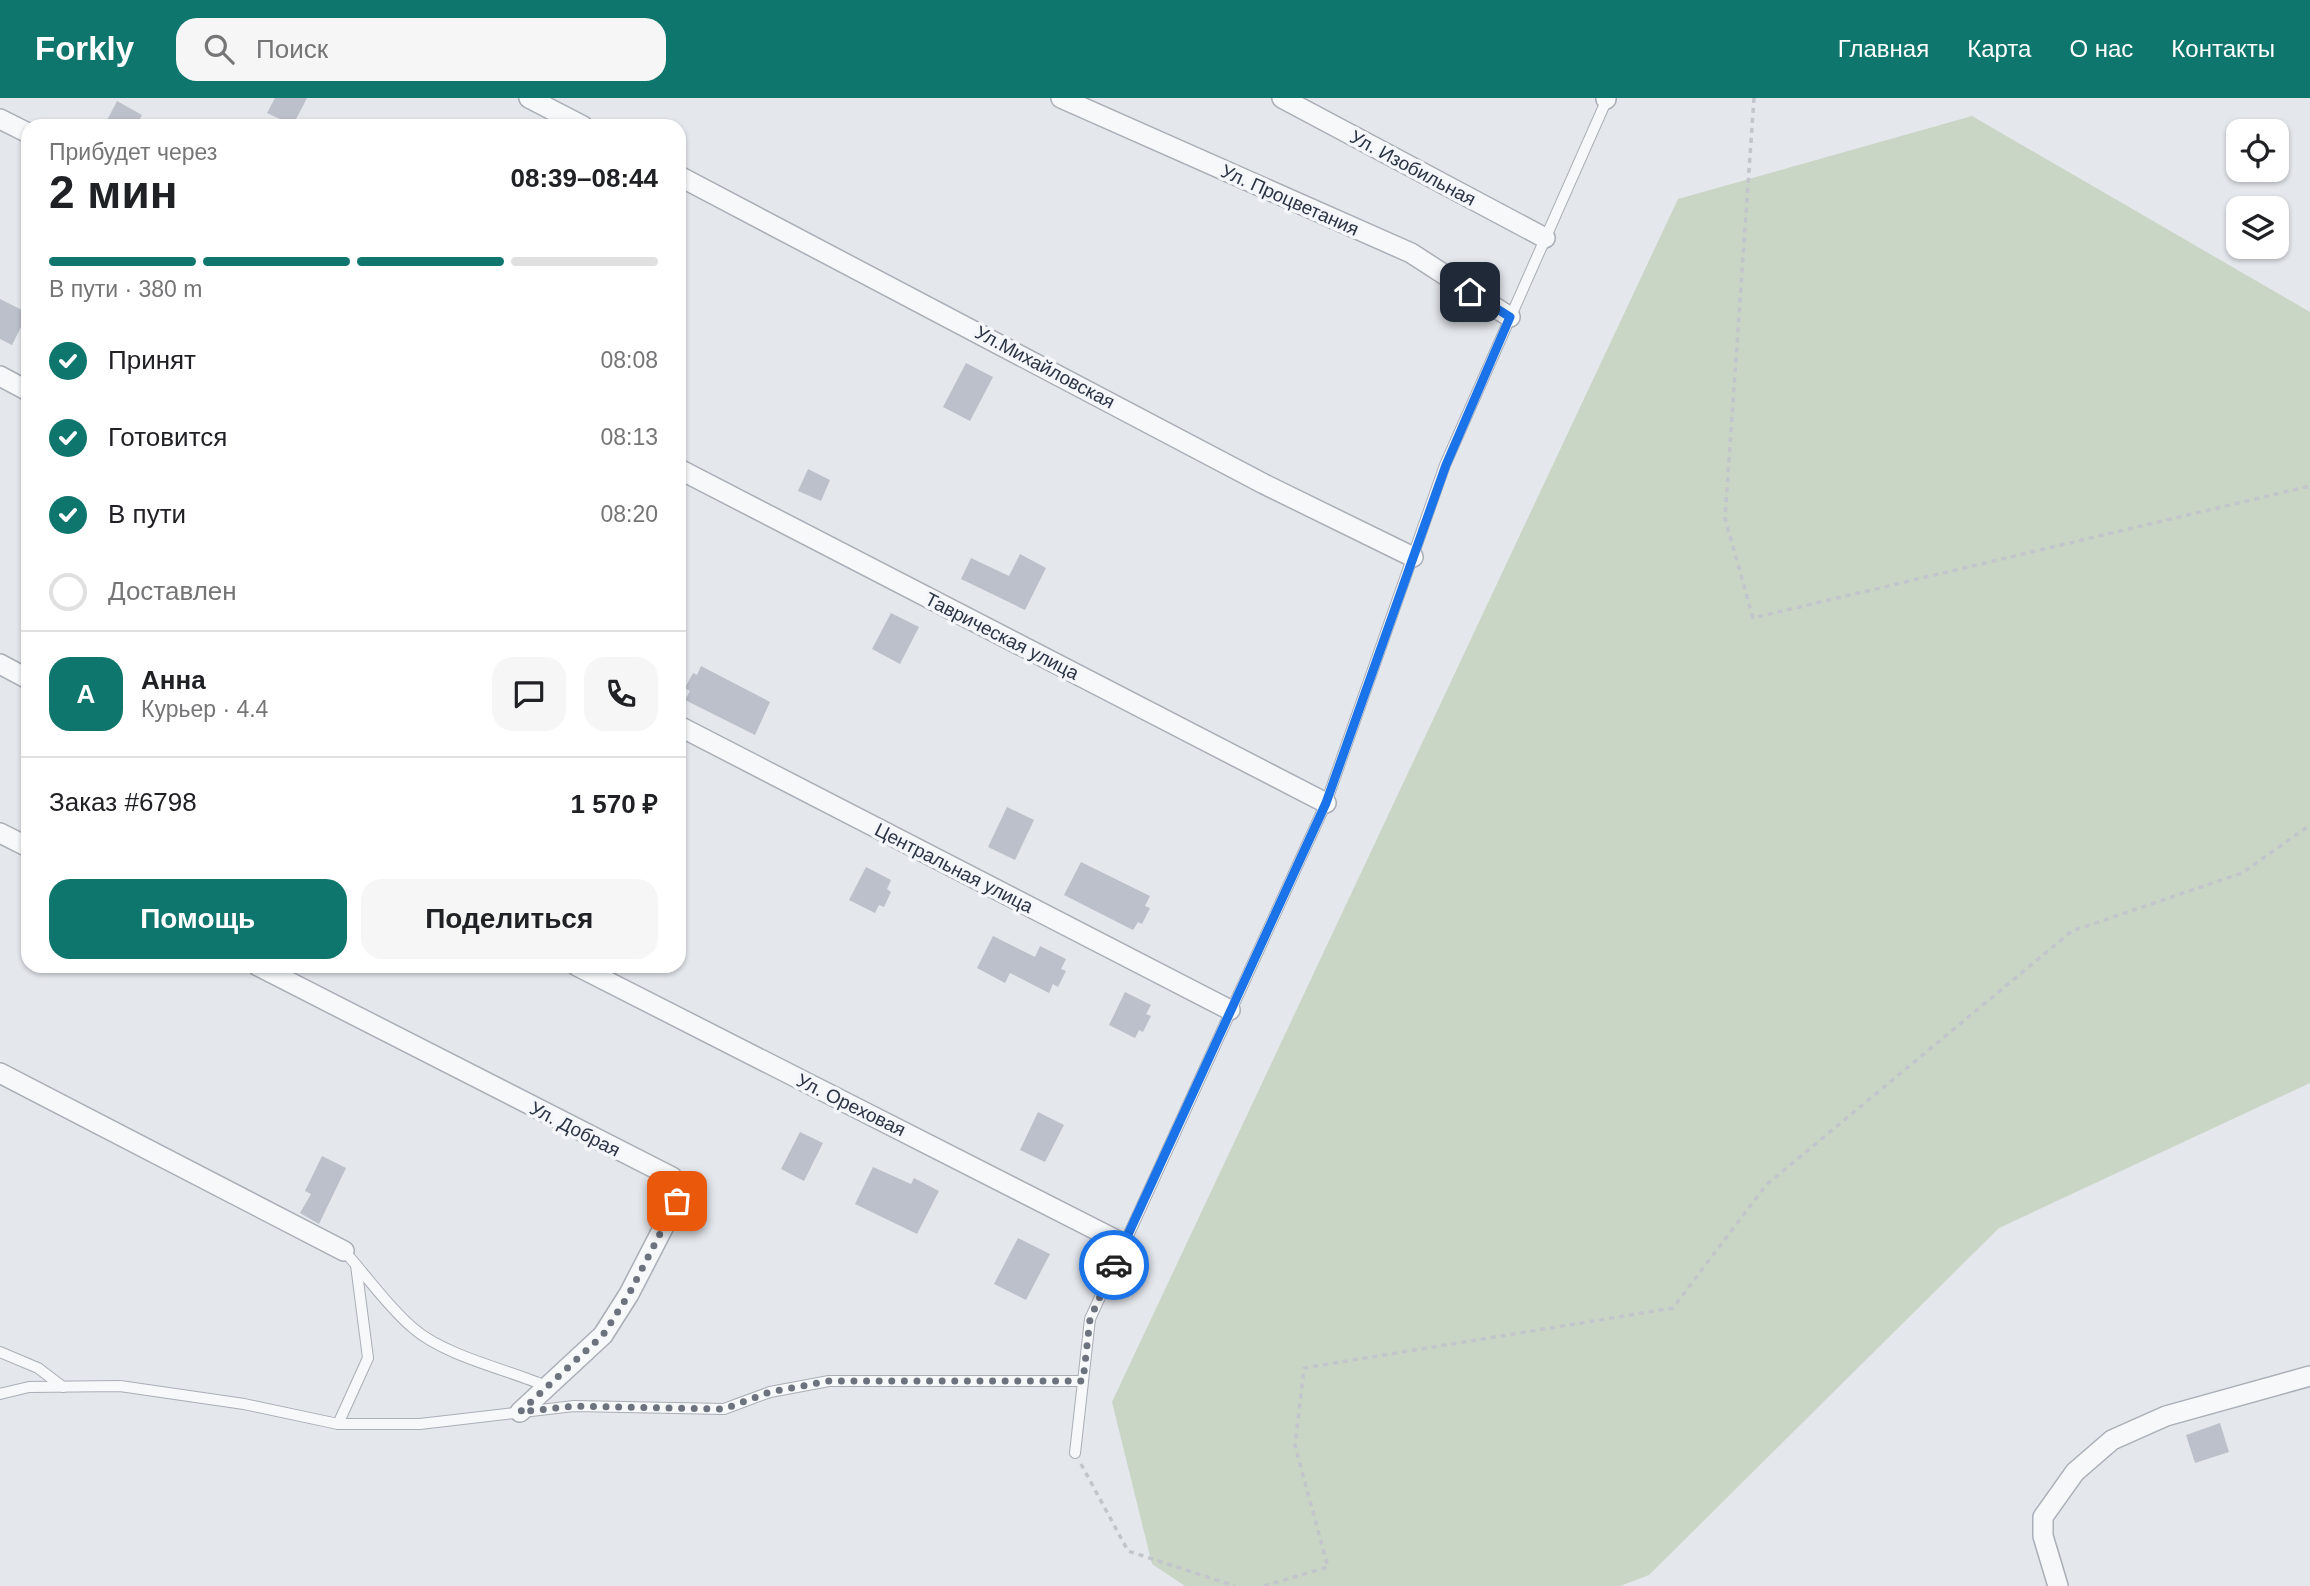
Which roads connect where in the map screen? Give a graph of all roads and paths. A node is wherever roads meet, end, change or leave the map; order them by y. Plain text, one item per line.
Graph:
1 (529, 98) edge
2 (1061, 98) edge
3 (1282, 98) edge
4 (1608, 98) edge
5 (1754, 98) edge
6 (0, 118) edge
7 (570, 119) edge
8 (21, 129) edge
9 (686, 180) edge
10 (1545, 238) junction
11 (1510, 317) junction
12 (0, 376) edge
13 (21, 387) edge
14 (686, 473) edge
15 (2310, 486) edge
16 (1413, 557) junction
17 (0, 664) edge
18 (21, 674) edge
19 (686, 730) edge
20 (1326, 803) junction
21 (2310, 825) edge
22 (0, 833) edge
23 (21, 844) edge
24 (272, 973) edge
25 (591, 973) edge
26 (1230, 1010) junction
27 (0, 1073) edge
28 (1124, 1244) junction
29 (350, 1258) junction
30 (0, 1352) edge
31 (2310, 1376) edge
32 (1083, 1381) junction
33 (546, 1386) junction
34 (63, 1387) junction
35 (0, 1394) edge
36 (520, 1412) junction
37 (338, 1424) junction
38 (1075, 1453) joint
39 (1234, 1586) edge
40 (1264, 1586) edge
41 (2057, 1586) edge

1 - 7 street
2 - 11 street, Ул. Процветания
3 - 10 street, Ул. Изобильная
4 - 10 lane
5 - 15 path
6 - 8 street
9 - 16 street, Ул.Михайловская
10 - 11 lane
11 - 16 lane
12 - 13 street
14 - 20 street, Таврическая улица
16 - 20 lane
17 - 18 street
19 - 26 street, Центральная улица
20 - 26 lane
21 - 40 path
22 - 23 street
24 - 33 street, Ул. Добрая
25 - 28 street, Ул. Ореховая
26 - 28 lane
27 - 29 street
28 - 32 lane
29 - 33 lane
29 - 37 lane
30 - 34 lane
31 - 41 street
32 - 36 lane
32 - 38 lane
33 - 36 street, Ул. Добрая
34 - 35 lane
34 - 37 lane
36 - 37 lane
38 - 39 path

